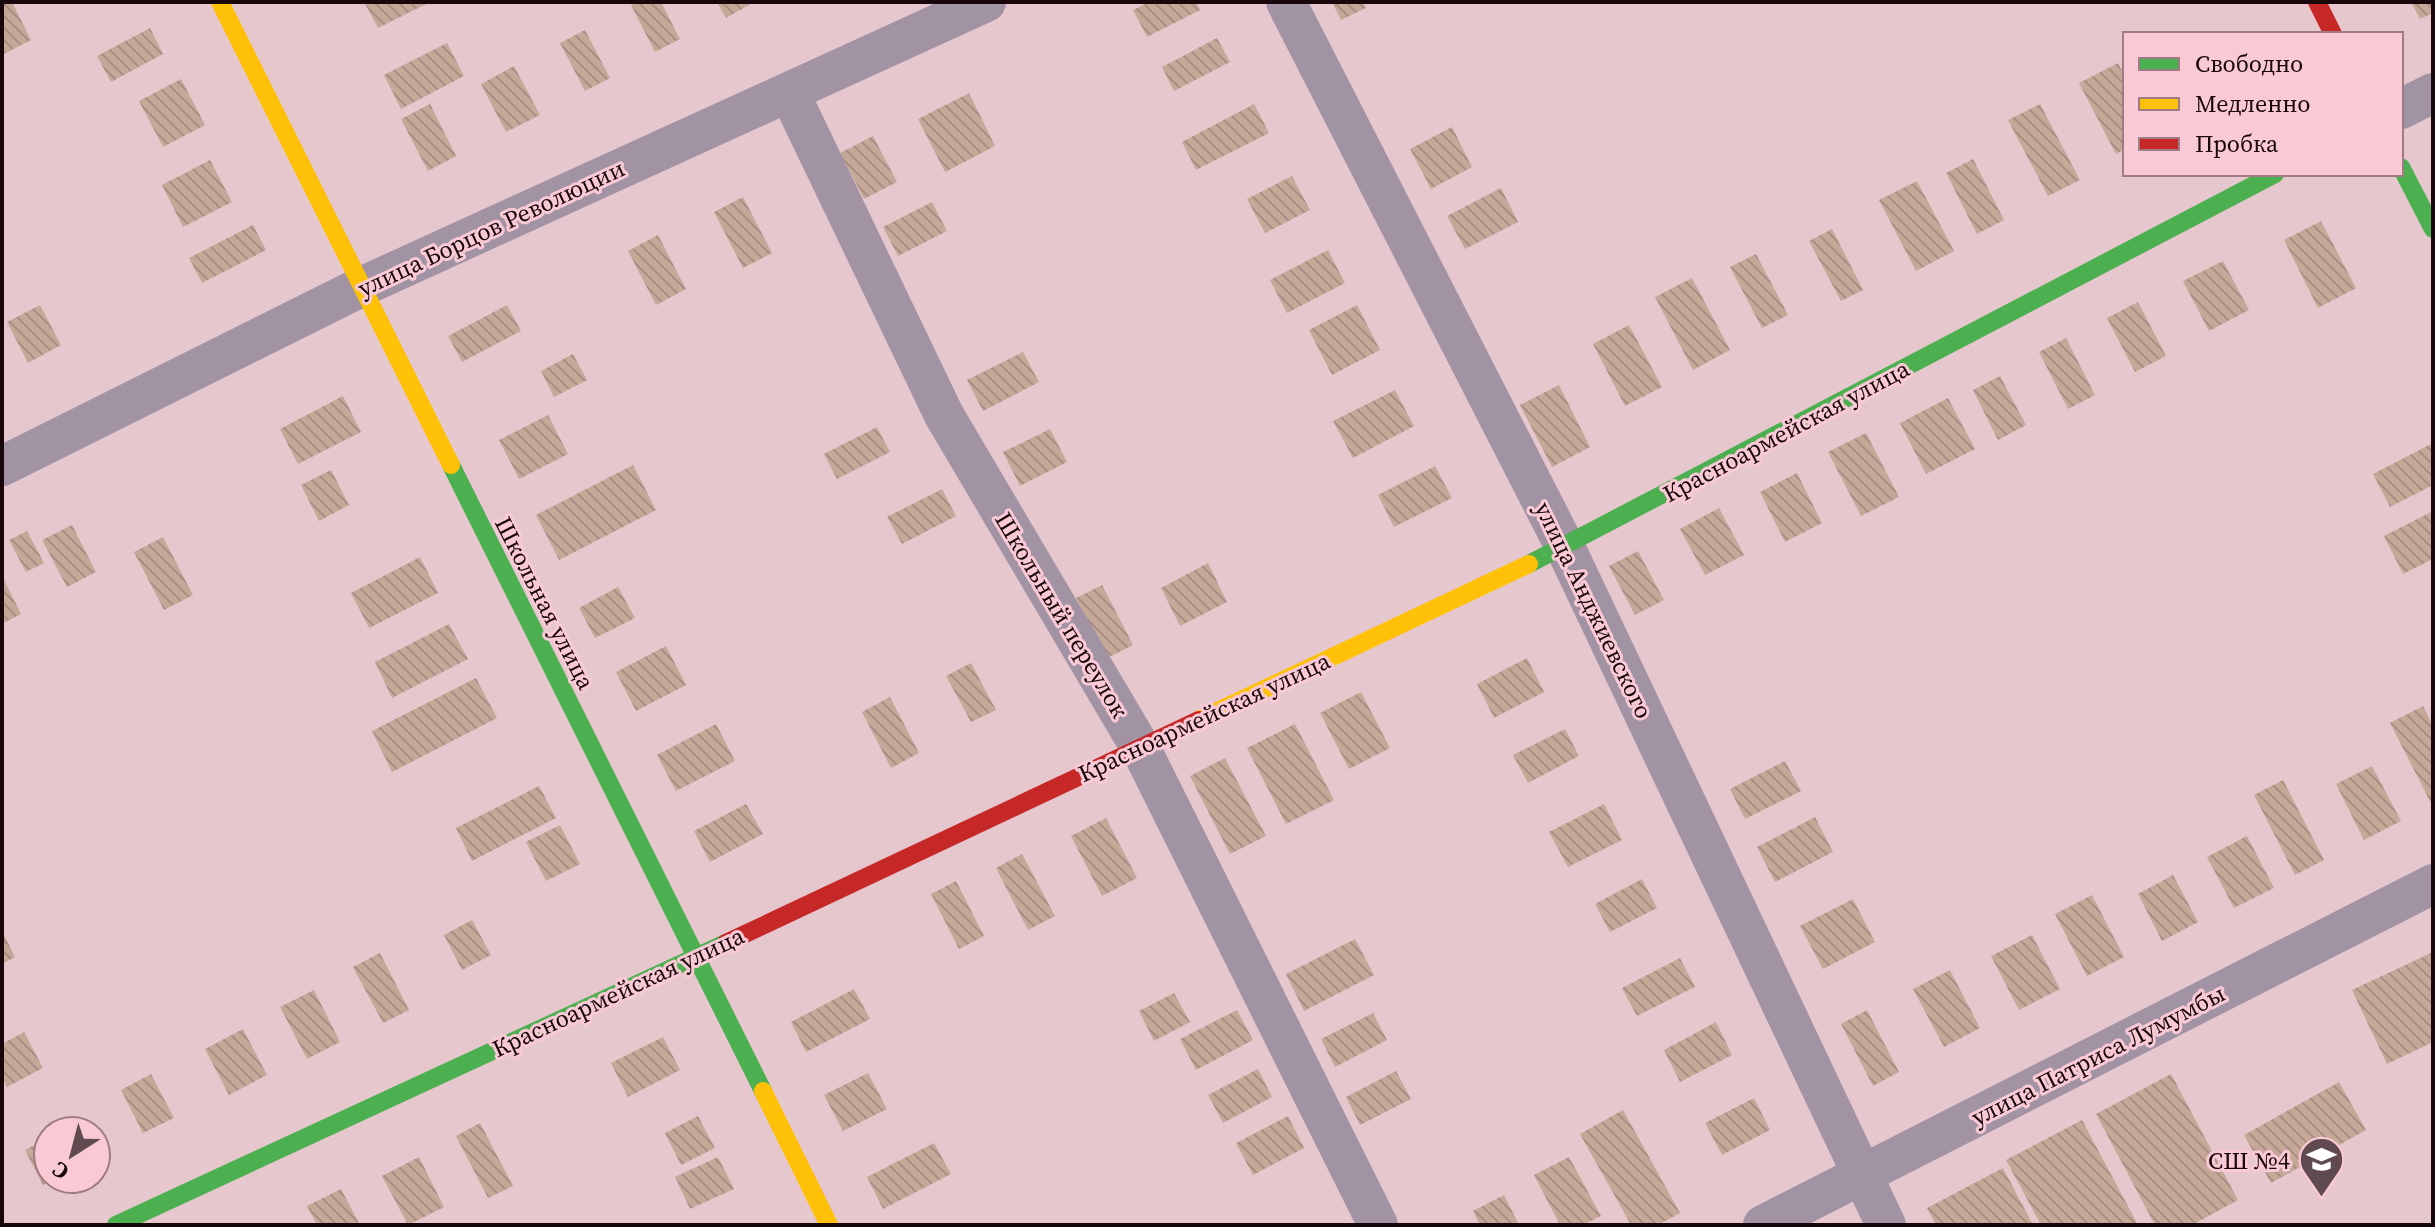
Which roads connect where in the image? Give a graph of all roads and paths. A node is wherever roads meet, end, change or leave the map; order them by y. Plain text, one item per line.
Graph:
1 (220, 2) edge
2 (986, 2) edge
3 (1286, 2) edge
4 (2317, 2) edge
5 (2332, 32) edge
6 (789, 92) junction
7 (2433, 93) edge
8 (2403, 108) edge
9 (2403, 171) edge
10 (2271, 176) edge
11 (2433, 229) edge
12 (361, 287) junction
13 (2, 466) edge
14 (1565, 547) junction
15 (1140, 747) junction
16 (2433, 884) edge
17 (695, 957) junction
18 (1861, 1176) junction
19 (116, 1225) edge
20 (829, 1225) edge
21 (1378, 1225) edge
22 (1763, 1225) edge
23 (1886, 1225) edge

1 - 12 street, Школьная улица
2 - 6 street, улица Борцов Революции
3 - 14 street, улица Анджиевского
4 - 5 street
6 - 12 street, улица Борцов Революции
6 - 15 street, Школьный переулок
7 - 8 street
9 - 11 street
10 - 14 street, Красноармейская улица
12 - 13 street, улица Борцов Революции
12 - 17 street, Школьная улица
14 - 15 street, Красноармейская улица
14 - 18 street, улица Анджиевского
15 - 17 street, Красноармейская улица
15 - 21 street, Школьный переулок
16 - 18 street, улица Патриса Лумумбы
17 - 19 street, Красноармейская улица
17 - 20 street, Школьная улица
18 - 22 street, улица Патриса Лумумбы
18 - 23 street, улица Анджиевского

